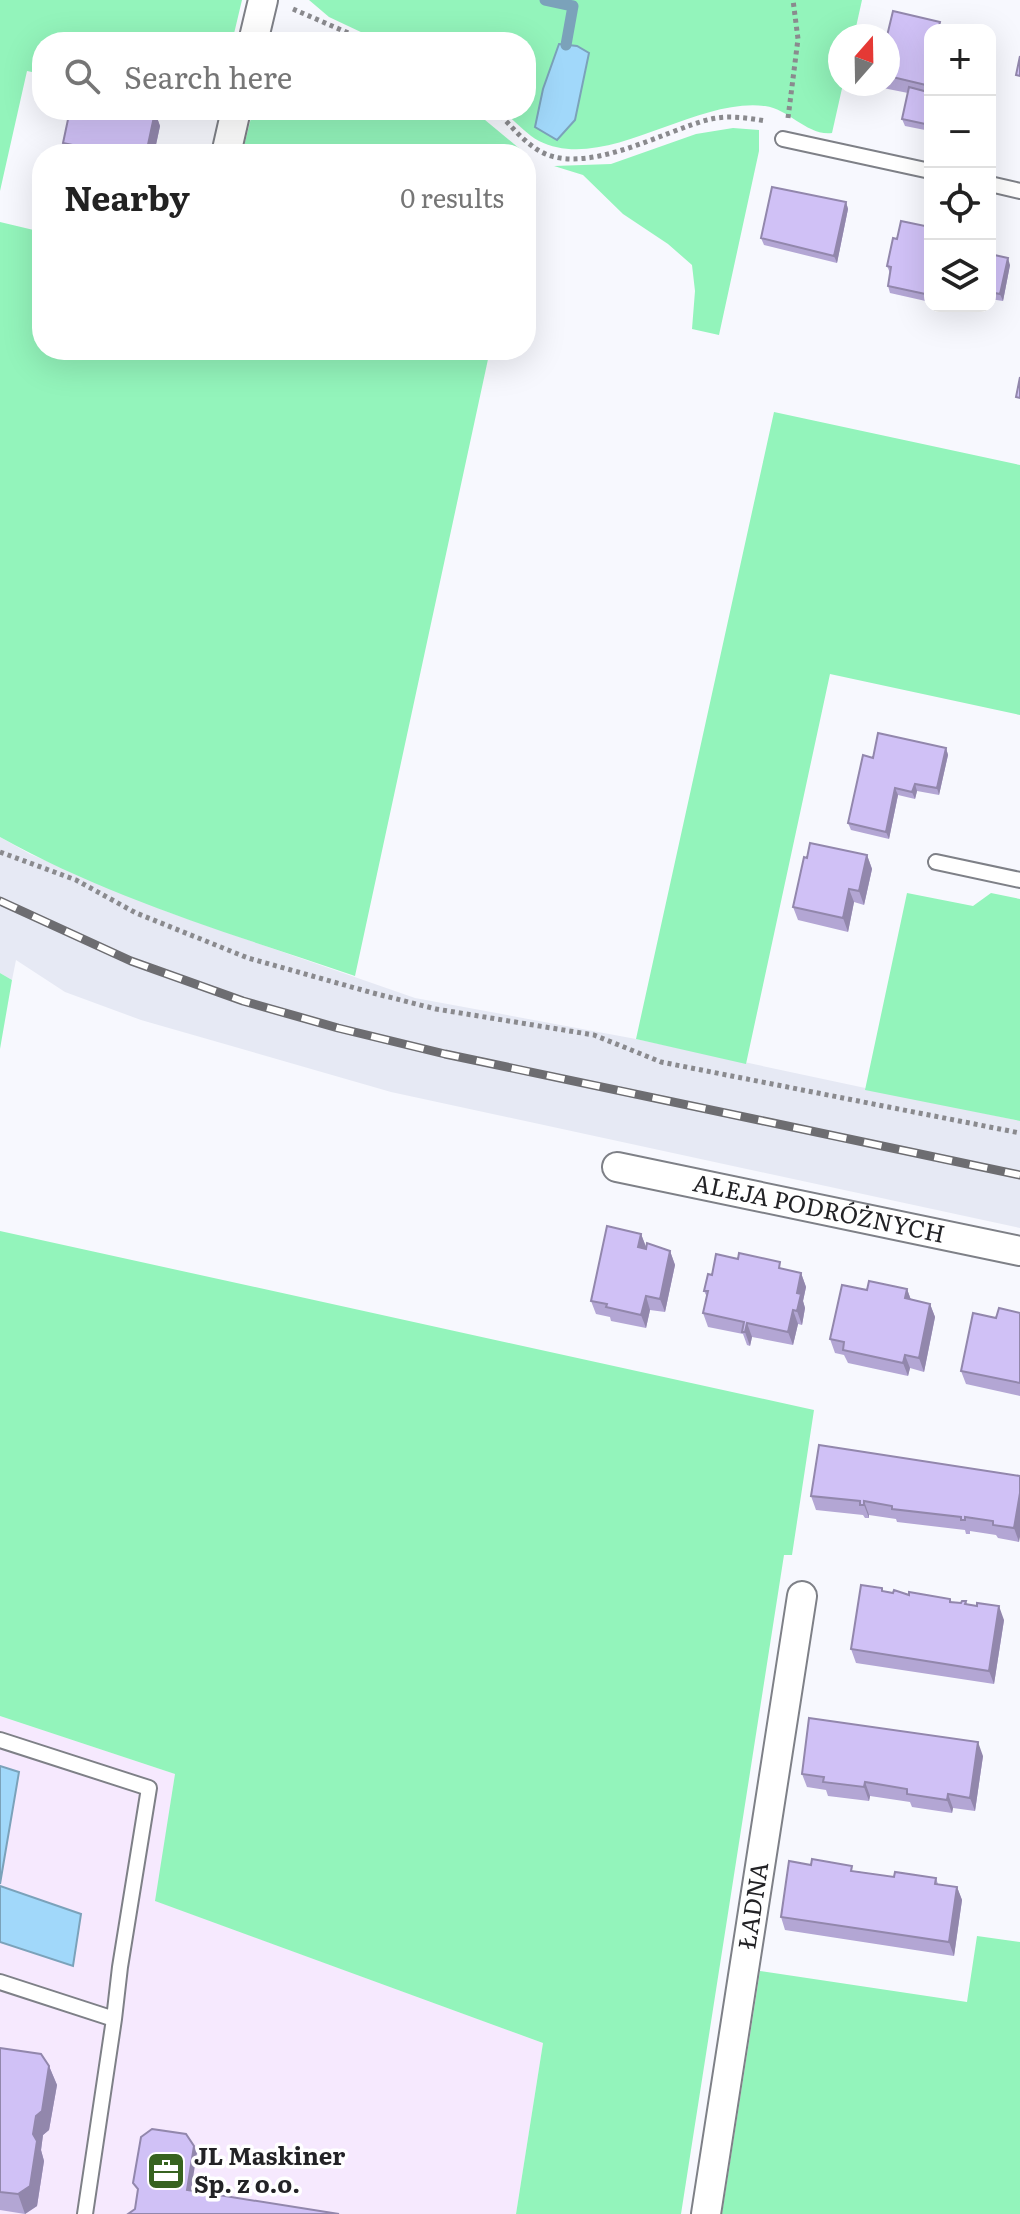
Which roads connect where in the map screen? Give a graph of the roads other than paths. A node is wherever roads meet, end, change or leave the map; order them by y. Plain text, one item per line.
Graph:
1 (274, 3) edge
2 (258, 32) edge
3 (234, 120) edge
4 (783, 139) road end
5 (228, 144) edge
6 (924, 170) edge
7 (996, 185) edge
8 (1020, 191) edge
9 (936, 862) dead end
10 (1020, 880) edge
11 (617, 1167) dead end
12 (1020, 1251) edge
13 (802, 1596) dead end
14 (0, 1740) edge
15 (0, 1982) edge
16 (114, 2019) junction
17 (85, 2214) edge
18 (706, 2214) edge

1 - 2 street
3 - 5 street
4 - 6 lane
7 - 8 lane
9 - 10 lane
11 - 12 street, ALEJA PODRÓŻNYCH
13 - 18 street, ŁADNA
14 - 16 lane
15 - 16 lane
16 - 17 lane

